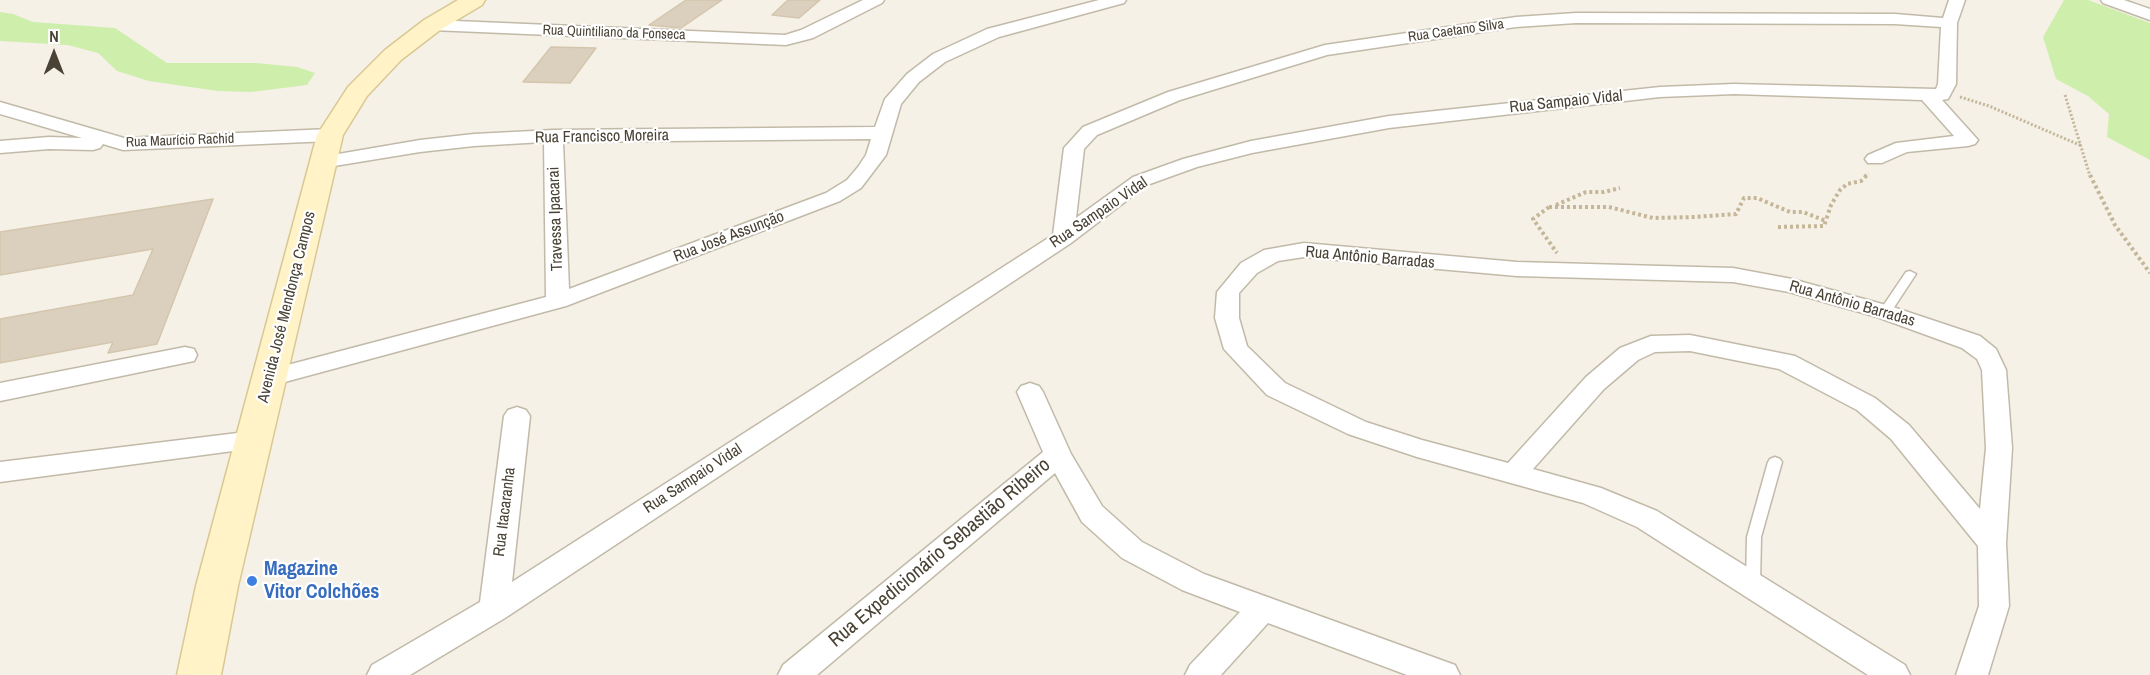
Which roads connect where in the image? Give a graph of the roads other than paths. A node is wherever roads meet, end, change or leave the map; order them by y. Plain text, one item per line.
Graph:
1 (474, 0) edge
2 (876, 0) edge
3 (1118, 0) edge
4 (1871, 0) edge
5 (1957, 0) edge
6 (2109, 0) edge
7 (2150, 15) edge
8 (1895, 19) junction
9 (1949, 23) junction
10 (432, 25) junction
11 (1936, 94) junction
12 (0, 108) edge
13 (884, 133) junction
14 (553, 136) junction
15 (123, 144) junction
16 (0, 147) edge
17 (326, 149) junction
18 (1875, 159) road end
19 (1063, 238) junction
20 (1910, 274) dead end
21 (558, 301) junction
22 (1885, 312) junction
23 (185, 356) dead end
24 (270, 378) junction
25 (0, 392) edge
26 (1030, 392) dead end
27 (517, 416) dead end
28 (254, 440) junction
29 (1058, 455) junction
30 (1775, 462) dead end
31 (0, 472) edge
32 (1514, 473) junction
33 (1992, 543) junction
34 (1753, 584) junction
35 (1264, 607) junction
36 (494, 609) junction
37 (199, 675) edge
38 (382, 675) edge
39 (794, 675) edge
40 (1201, 675) edge
41 (1444, 675) edge
42 (1894, 675) edge
43 (1972, 675) edge

1 - 10 main road, Avenida José Mendonça Campos
2 - 10 street, Rua Quintiliano da Fonseca
3 - 13 street, Rua José Assunção
4 - 8 street
5 - 9 street
6 - 7 street
8 - 9 street, Rua Caetano Silva
8 - 19 street, Rua Caetano Silva
9 - 11 street
10 - 17 main road, Avenida José Mendonça Campos
11 - 18 street
11 - 19 street, Rua Sampaio Vidal
12 - 15 street, Rua Maurício Rachid
13 - 14 street, Rua Francisco Moreira
13 - 21 street, Rua José Assunção
14 - 17 street, Rua Francisco Moreira
14 - 21 street, Travessa Ipacarai
15 - 16 street
15 - 17 street, Rua Maurício Rachid
17 - 24 main road, Avenida José Mendonça Campos
19 - 36 street, Rua Sampaio Vidal
20 - 22 lane
21 - 24 street, Rua José Assunção
22 - 32 street, Rua Antônio Barradas
22 - 33 street, Rua Antônio Barradas
23 - 25 street
24 - 28 main road, Avenida José Mendonça Campos
26 - 29 street
27 - 36 street, Rua Itacaranha
28 - 31 street
28 - 37 main road, Avenida José Mendonça Campos
29 - 35 street
29 - 39 street, Rua Expedicionário Sebastião Ribeiro
30 - 34 lane
32 - 33 street
32 - 34 street, Rua Antônio Barradas
33 - 43 street, Rua Antônio Barradas
34 - 42 street, Rua Antônio Barradas
35 - 40 street
35 - 41 street
36 - 38 street, Rua Sampaio Vidal

